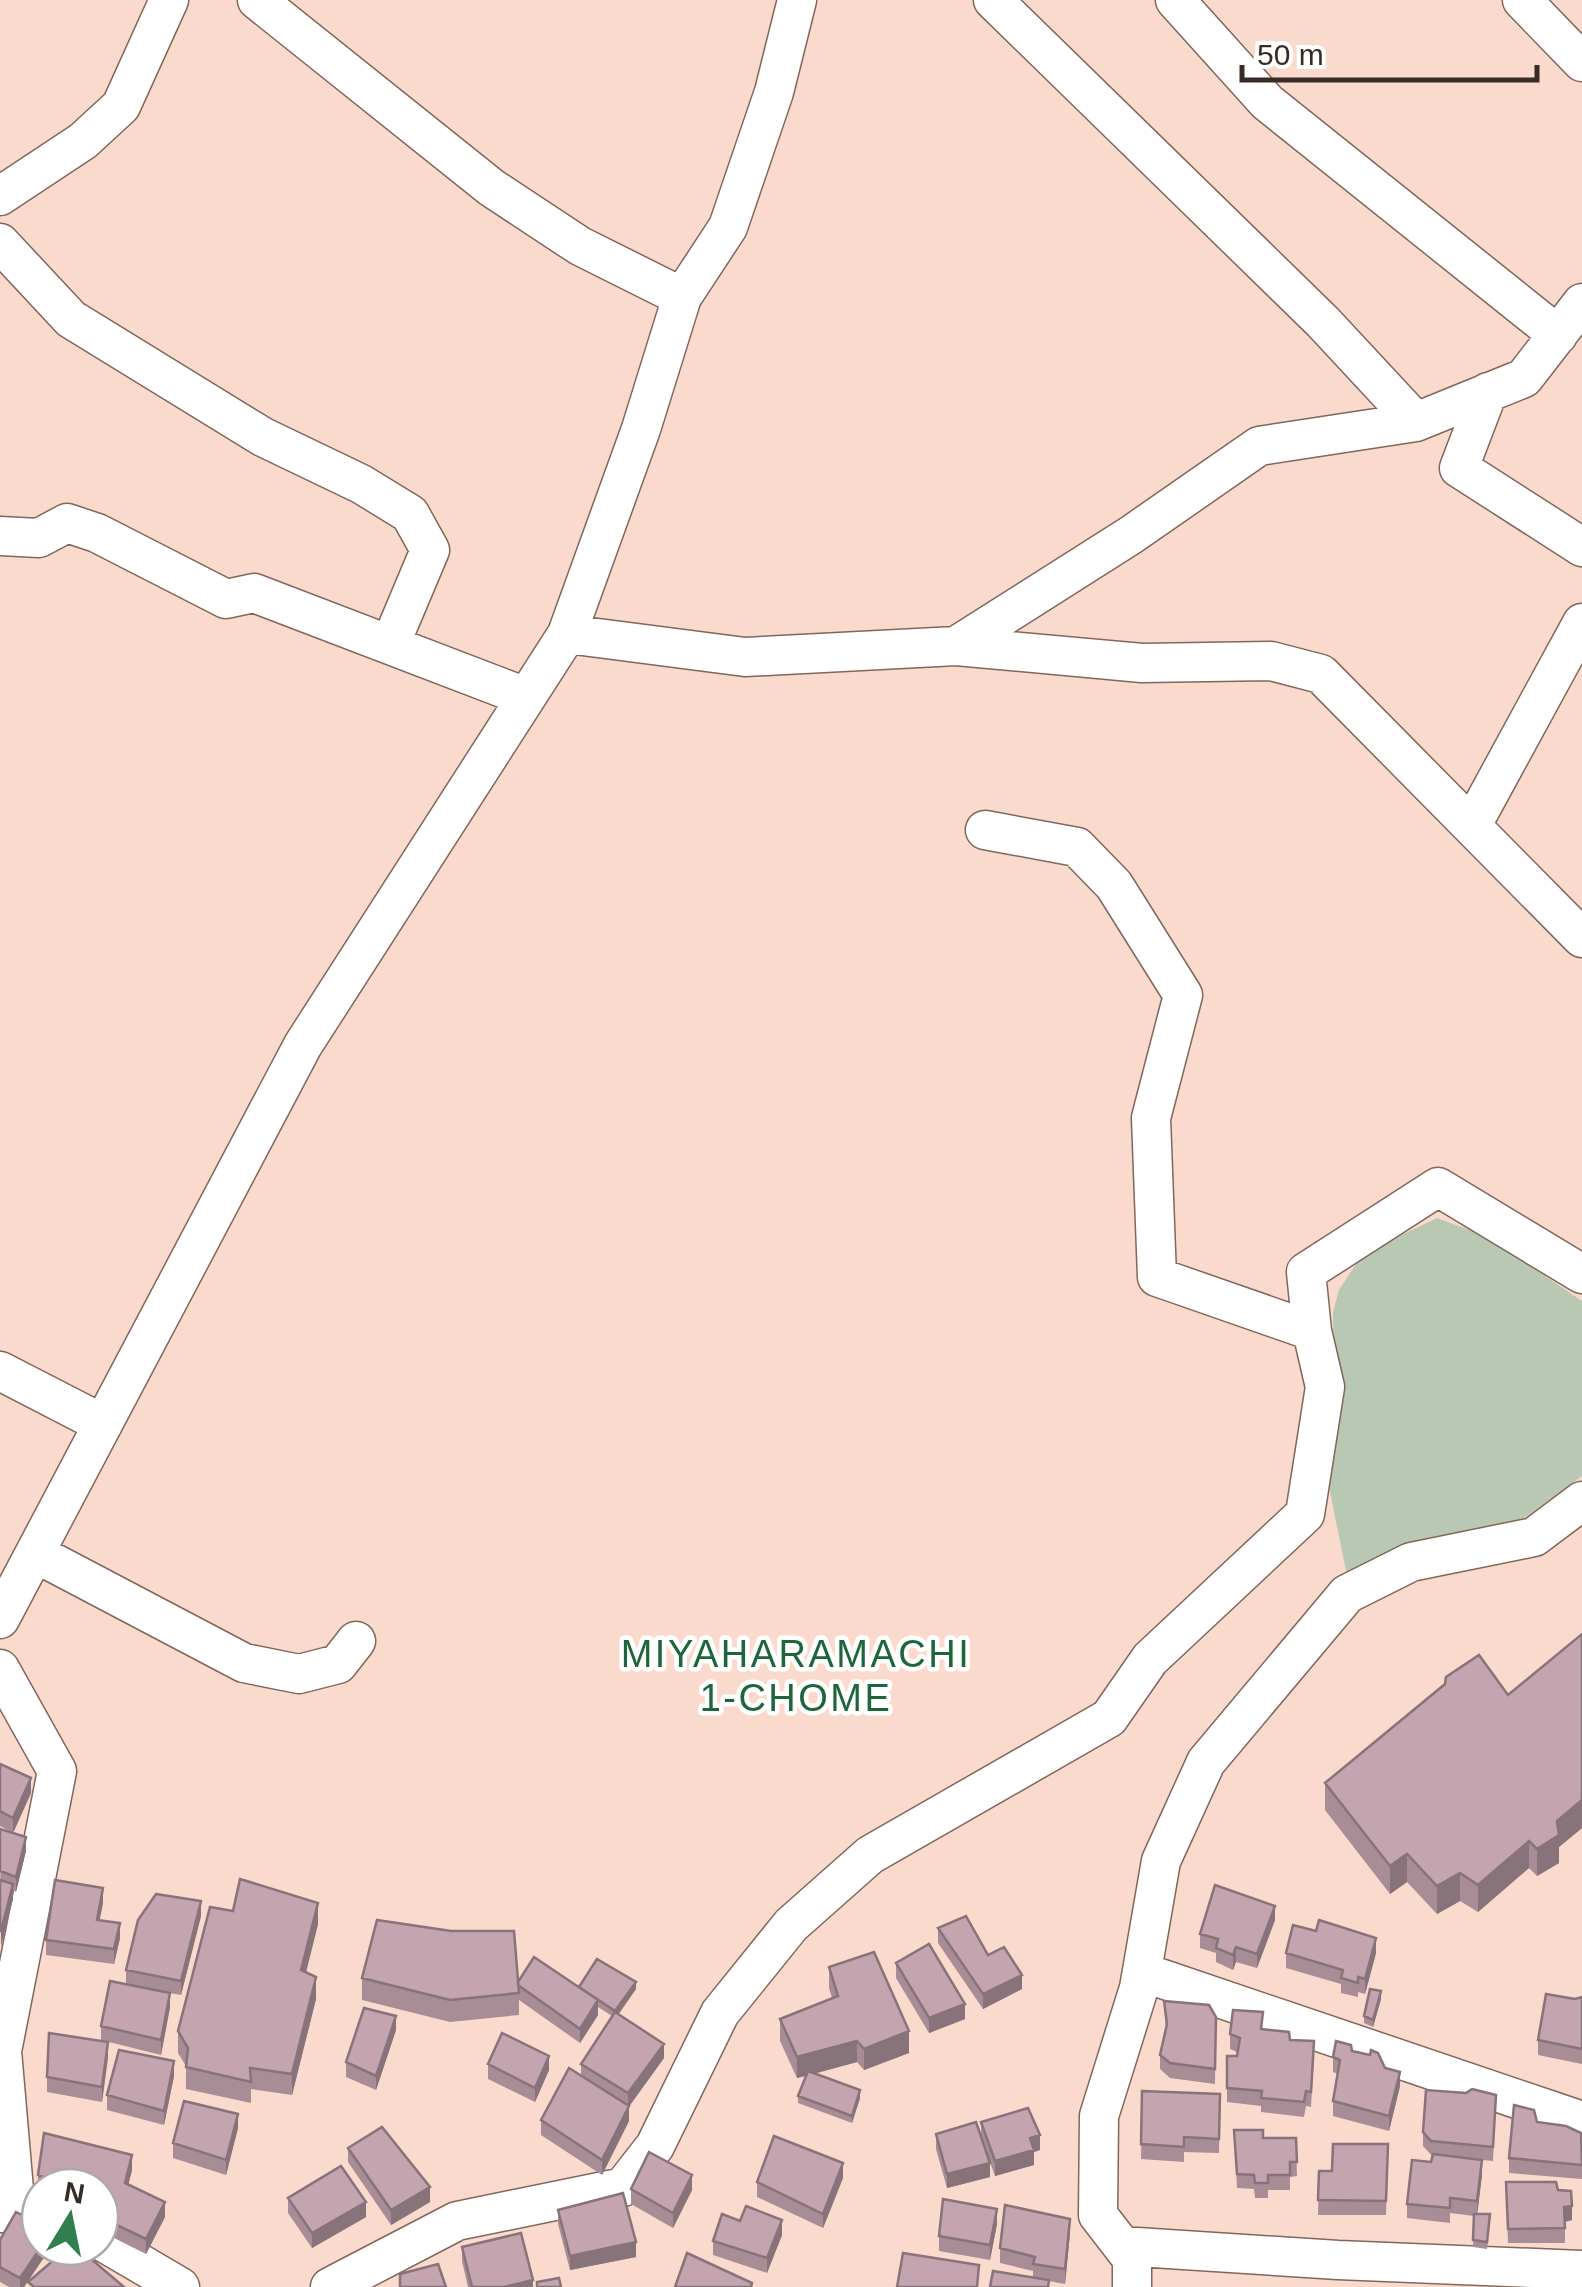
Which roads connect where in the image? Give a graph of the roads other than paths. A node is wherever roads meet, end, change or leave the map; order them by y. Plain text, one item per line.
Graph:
1 (169, 0) edge
2 (797, 0) edge
3 (993, 0) edge
4 (1175, 0) edge
5 (1522, 0) edge
6 (269, 4) edge
7 (1582, 62) edge
8 (0, 196) edge
9 (0, 243) edge
10 (682, 298) junction
11 (1582, 303) edge
12 (1558, 334) junction
13 (1488, 392) junction
14 (1416, 422) junction
15 (0, 536) edge
16 (1582, 546) edge
17 (1582, 624) edge
18 (567, 634) junction
19 (390, 645) junction
20 (956, 646) junction
21 (526, 697) junction
22 (1472, 826) junction
23 (985, 830) dead end
24 (1582, 938) edge
25 (1582, 1274) edge
26 (1312, 1331) junction
27 (0, 1371) edge
28 (102, 1424) junction
29 (1582, 1502) edge
30 (35, 1552) junction
31 (0, 1620) edge
32 (356, 1641) dead end
33 (0, 1669) edge
34 (1142, 1972) junction
35 (1582, 2120) edge
36 (18, 2203) edge
37 (1122, 2246) junction
38 (120, 2252) edge
39 (1582, 2270) edge
40 (180, 2287) edge
41 (330, 2287) edge
42 (1132, 2287) edge

1 - 8 street
2 - 10 street
3 - 14 street
4 - 12 street
5 - 7 street
6 - 10 street
9 - 19 street
10 - 18 street
11 - 12 street
12 - 13 street
13 - 14 street
13 - 16 street
14 - 20 street
15 - 19 street
17 - 22 street
18 - 20 street
18 - 21 street
19 - 21 street
20 - 22 street
21 - 28 street
22 - 24 street
23 - 26 street
25 - 26 street
26 - 41 street
27 - 28 street
28 - 30 street
29 - 34 street
30 - 31 street
30 - 32 street
33 - 36 street
34 - 35 street
34 - 37 street
37 - 39 street
37 - 42 street
38 - 40 street

